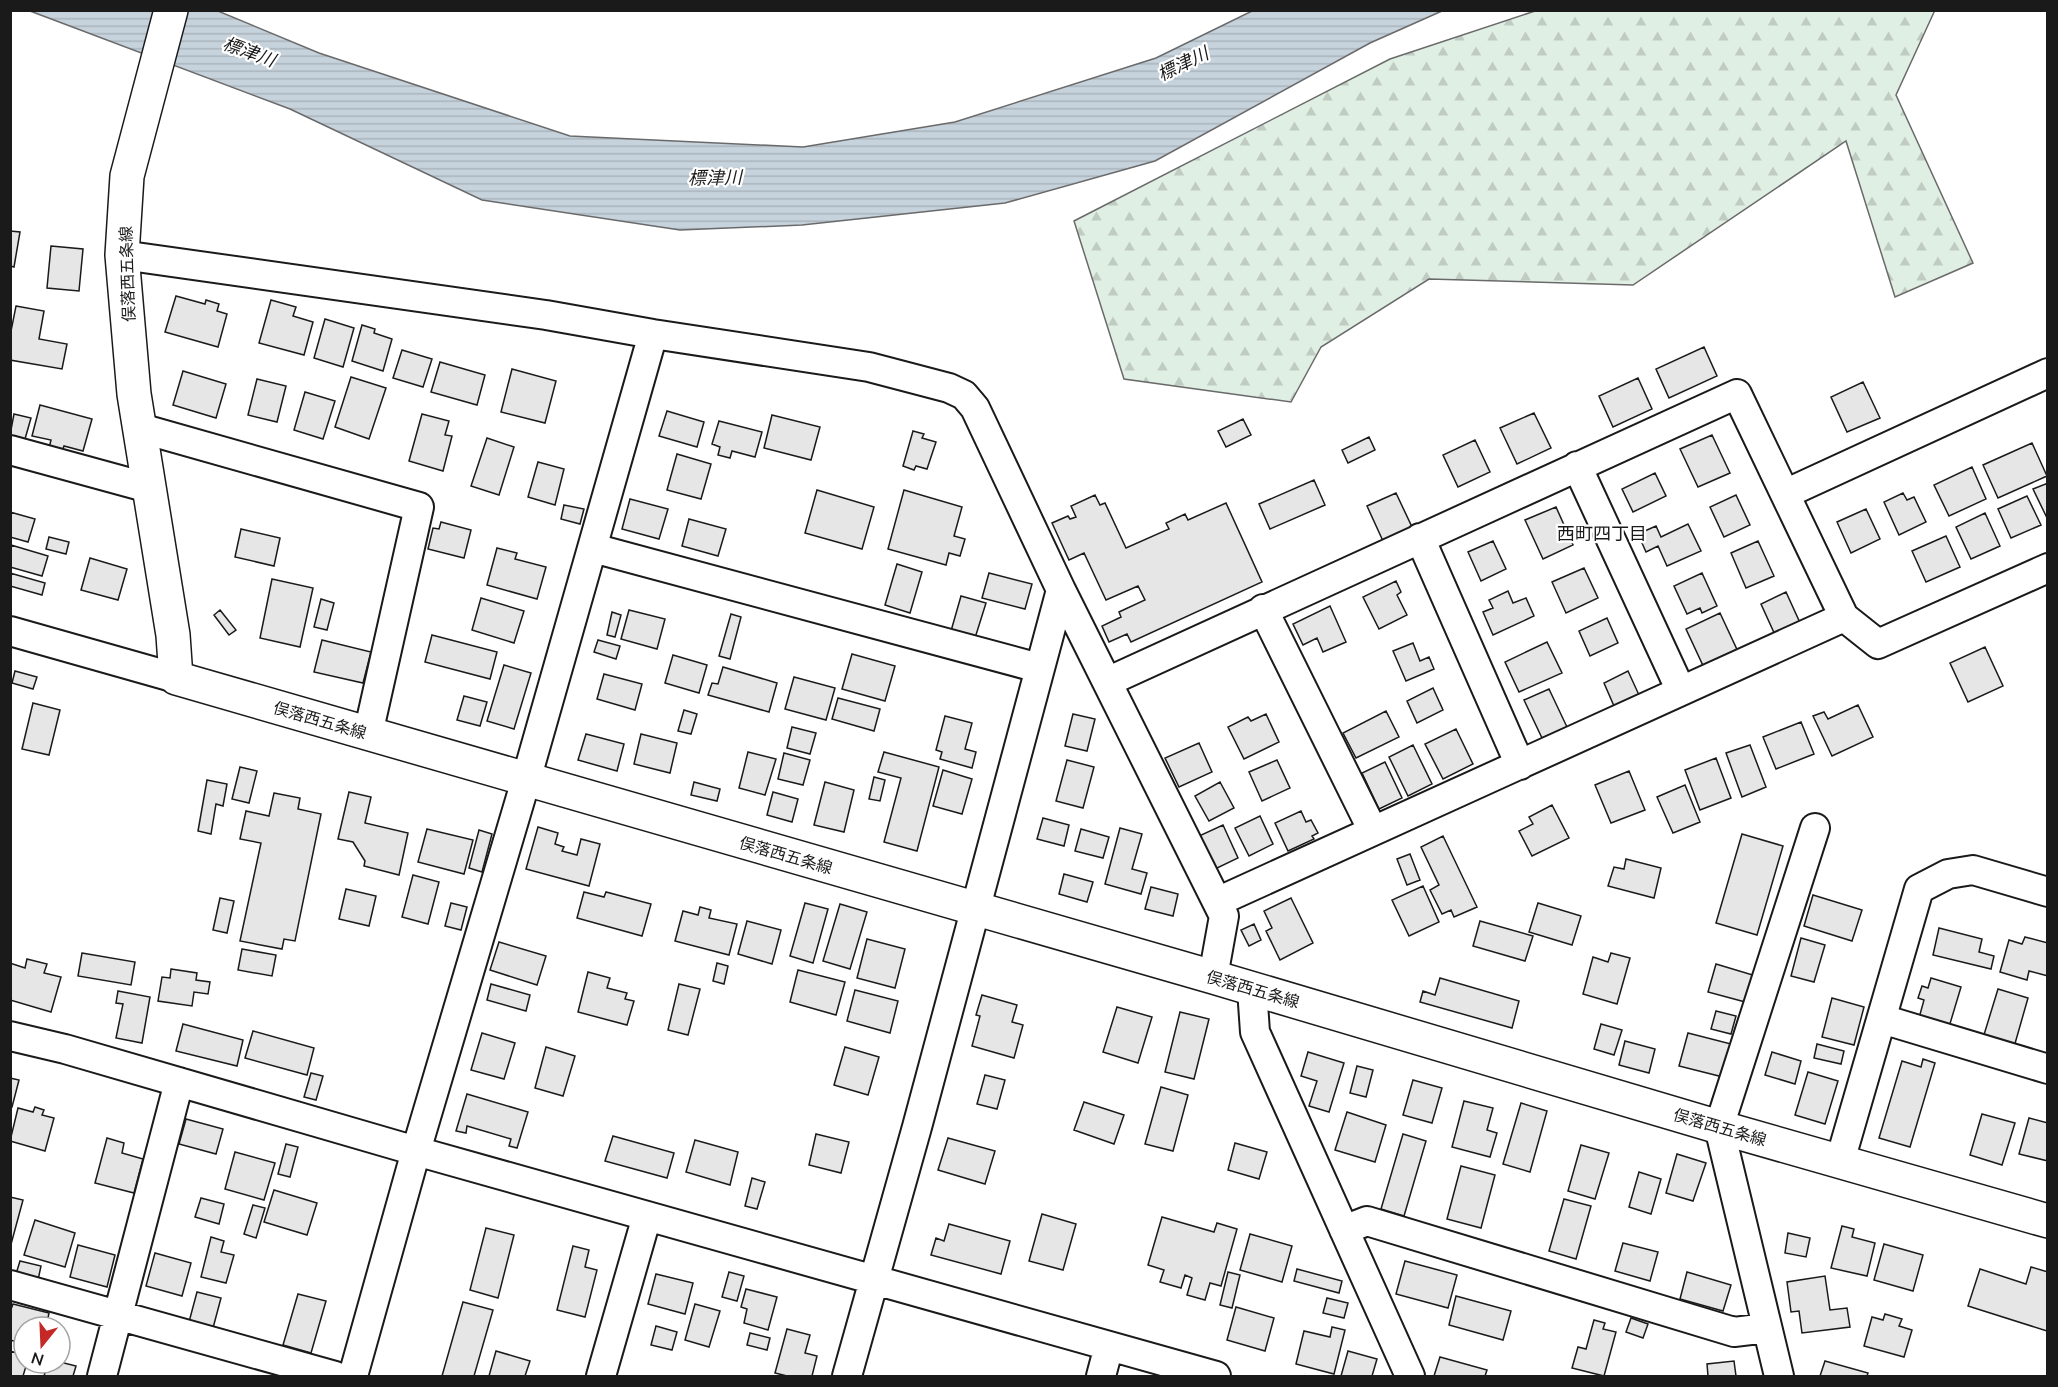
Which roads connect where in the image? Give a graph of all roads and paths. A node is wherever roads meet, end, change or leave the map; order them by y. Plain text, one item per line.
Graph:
1 (171, 10) edge
2 (123, 255) junction
3 (653, 334) junction
4 (2048, 373) edge
5 (140, 429) junction
6 (10, 450) edge
7 (1577, 466) junction
8 (149, 488) junction
9 (1785, 494) junction
10 (1420, 538) junction
11 (593, 548) junction
12 (2048, 568) edge
13 (1061, 590) junction
14 (1263, 609) junction
15 (1844, 617) junction
16 (10, 631) edge
17 (1039, 668) junction
18 (176, 678) junction
19 (1107, 682) junction
20 (1681, 691) junction
21 (368, 734) junction
22 (1520, 765) junction
23 (526, 780) junction
24 (1815, 828) dead end
25 (1373, 831) junction
26 (2048, 892) edge
27 (1217, 902) junction
28 (976, 910) junction
29 (1213, 977) junction
30 (1252, 989) junction
31 (1882, 1019) junction
32 (10, 1036) edge
33 (2048, 1069) edge
34 (179, 1082) junction
35 (1719, 1127) junction
36 (416, 1151) junction
37 (1840, 1161) junction
38 (647, 1216) junction
39 (2048, 1221) edge
40 (1344, 1230) junction
41 (874, 1280) junction
42 (10, 1285) edge
43 (118, 1315) junction
44 (1767, 1328) junction
45 (1109, 1346) junction
46 (102, 1377) edge
47 (336, 1377) edge
48 (353, 1377) edge
49 (602, 1377) edge
50 (847, 1377) edge
51 (1101, 1377) edge
52 (1216, 1377) edge
53 (1410, 1377) edge
54 (1779, 1377) edge

1 - 2 main road, 俣落西五条線
2 - 3 street
2 - 5 main road, 俣落西五条線
3 - 11 street
3 - 13 street
4 - 9 street
5 - 8 main road, 俣落西五条線
5 - 21 street
6 - 8 street
7 - 9 street
7 - 10 street
7 - 20 street
8 - 18 main road, 俣落西五条線
9 - 15 street
10 - 14 street
10 - 22 street
11 - 17 street
11 - 23 street
12 - 15 street
13 - 17 street
13 - 19 street
14 - 19 street
14 - 25 street
15 - 20 street
16 - 18 street
17 - 28 street
18 - 21 main road, 俣落西五条線
19 - 27 street
20 - 22 street
21 - 23 main road, 俣落西五条線
22 - 25 street
23 - 28 main road, 俣落西五条線
23 - 36 street
24 - 35 street
25 - 27 street
26 - 31 street
27 - 29 street
28 - 29 main road, 俣落西五条線
28 - 41 street
29 - 30 main road, 俣落西五条線
30 - 35 main road, 俣落西五条線
30 - 40 street
31 - 33 street
31 - 37 street
32 - 34 street
34 - 36 street
34 - 43 street
35 - 37 main road, 俣落西五条線
35 - 44 street
36 - 38 street
36 - 48 street
37 - 39 main road, 俣落西五条線
38 - 41 street
38 - 49 street
40 - 44 street
40 - 53 street
41 - 45 street
41 - 50 street
42 - 43 street
43 - 46 street
43 - 47 street
44 - 54 street
45 - 51 street
45 - 52 street

